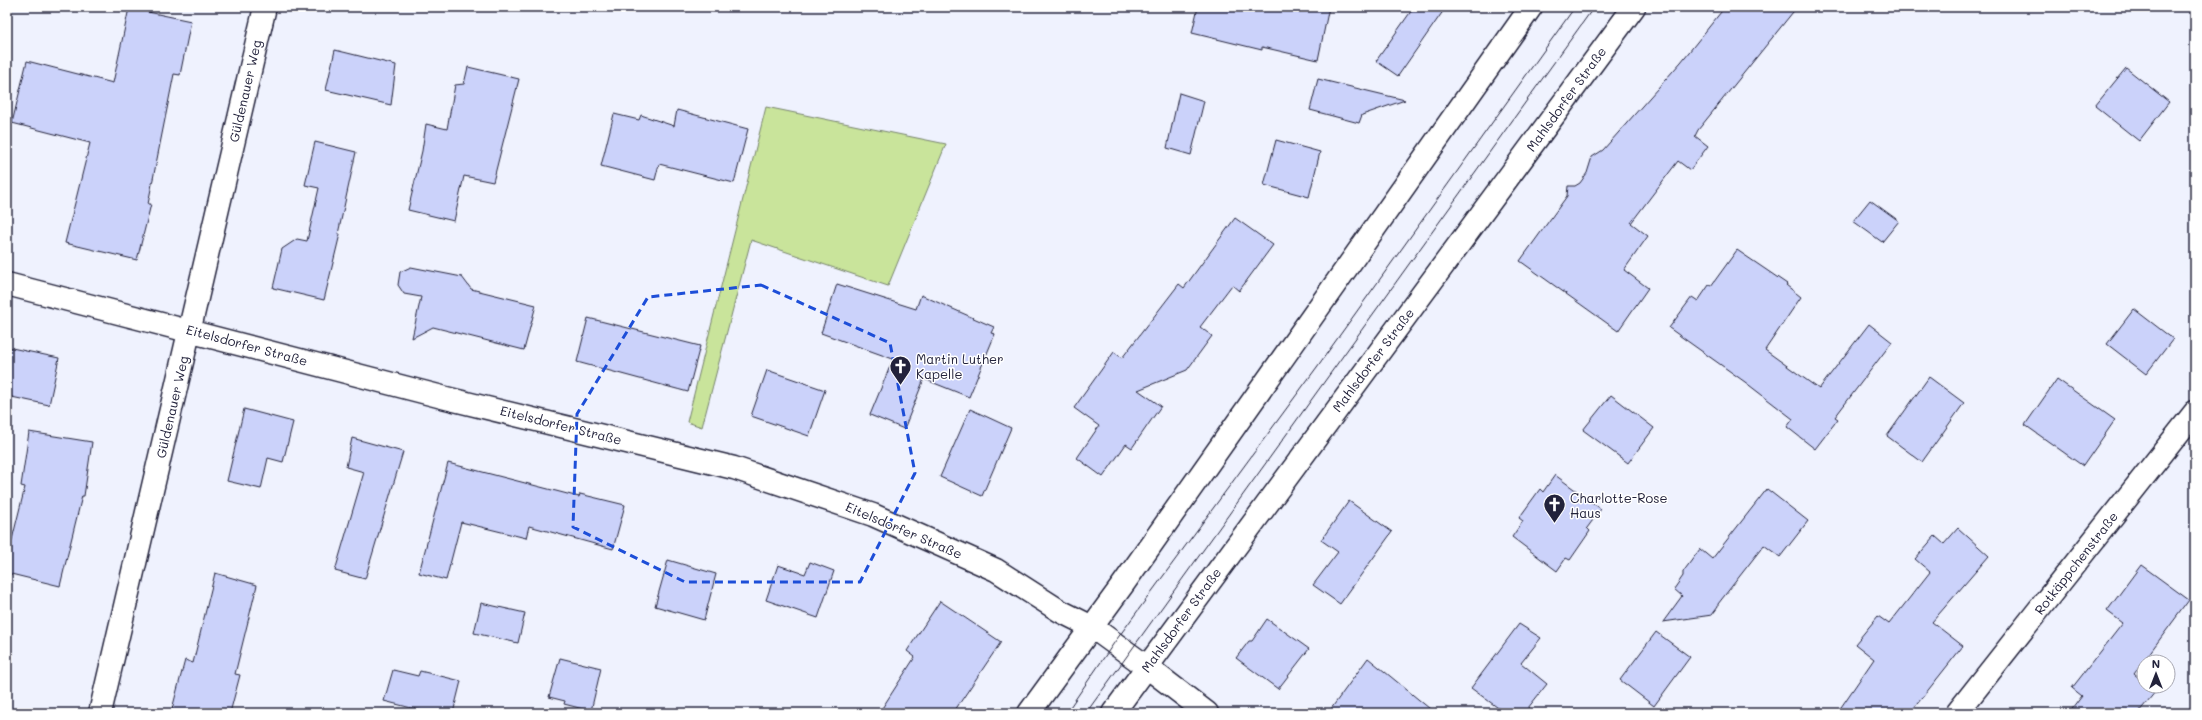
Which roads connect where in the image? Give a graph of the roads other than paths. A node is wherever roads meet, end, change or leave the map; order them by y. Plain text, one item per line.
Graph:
1 (265, 7) edge
2 (1531, 7) edge
3 (1634, 7) edge
4 (7, 284) edge
5 (190, 330) junction
6 (2195, 412) edge
7 (1092, 627) junction
8 (1147, 667) junction
9 (100, 713) edge
10 (1029, 713) edge
11 (1113, 713) edge
12 (1207, 713) edge
13 (1957, 713) edge

1 - 5 street, Güldenauer Weg
2 - 7 street
3 - 8 street, Mahlsdorfer Straße
4 - 5 street, Eitelsdorfer Straße
5 - 7 street, Eitelsdorfer Straße
5 - 9 street, Güldenauer Weg
6 - 13 street, Rotkäppchenstraße
7 - 8 street, Eitelsdorfer Straße
7 - 10 street
8 - 11 street, Mahlsdorfer Straße
8 - 12 street, Eitelsdorfer Straße

